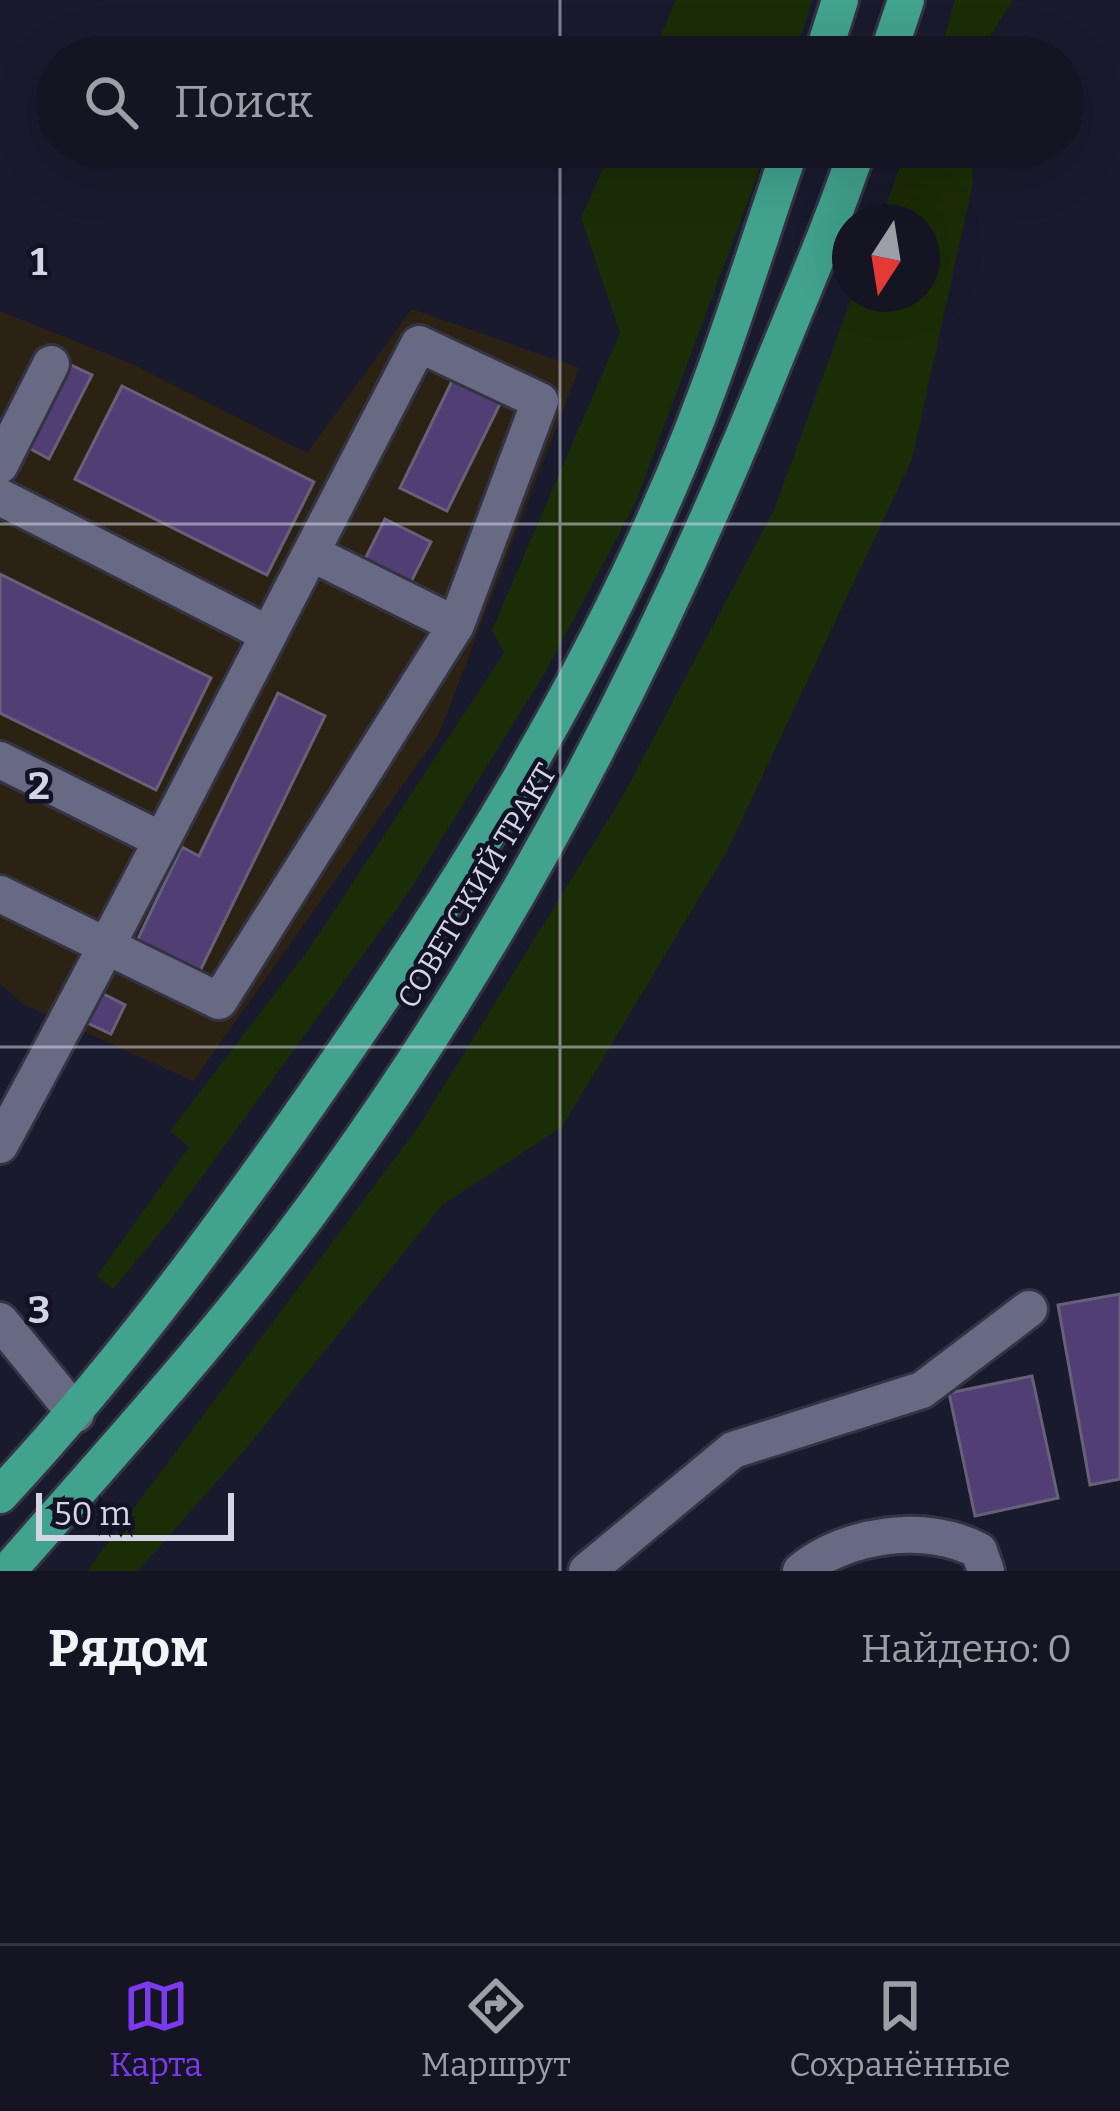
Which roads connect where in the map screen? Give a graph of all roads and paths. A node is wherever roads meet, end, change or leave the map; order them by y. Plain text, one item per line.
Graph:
1 (840, 0) edge
2 (906, 0) edge
3 (829, 36) edge
4 (894, 36) edge
5 (783, 168) edge
6 (850, 168) edge
7 (51, 364) dead end
8 (0, 465) edge
9 (0, 497) edge
10 (310, 553) junction
11 (456, 625) junction
12 (268, 634) junction
13 (0, 760) edge
14 (161, 840) junction
15 (0, 894) edge
16 (107, 945) junction
17 (0, 1145) edge
18 (1029, 1309) dead end
19 (0, 1321) edge
20 (76, 1414) junction
21 (0, 1495) edge
22 (8, 1571) edge
23 (586, 1571) edge
24 (801, 1571) edge
25 (986, 1571) edge

1 - 3 highway
2 - 4 highway
5 - 20 highway, СОВЕТСКИЙ ТРАКТ
6 - 22 highway, СОВЕТСКИЙ ТРАКТ
7 - 8 lane
9 - 12 lane
10 - 11 lane
10 - 11 lane
10 - 12 lane
11 - 16 lane
12 - 14 lane
13 - 14 lane
14 - 16 lane
15 - 16 lane
16 - 17 lane
18 - 23 lane
19 - 20 lane
20 - 21 highway, СОВЕТСКИЙ ТРАКТ
24 - 25 lane

